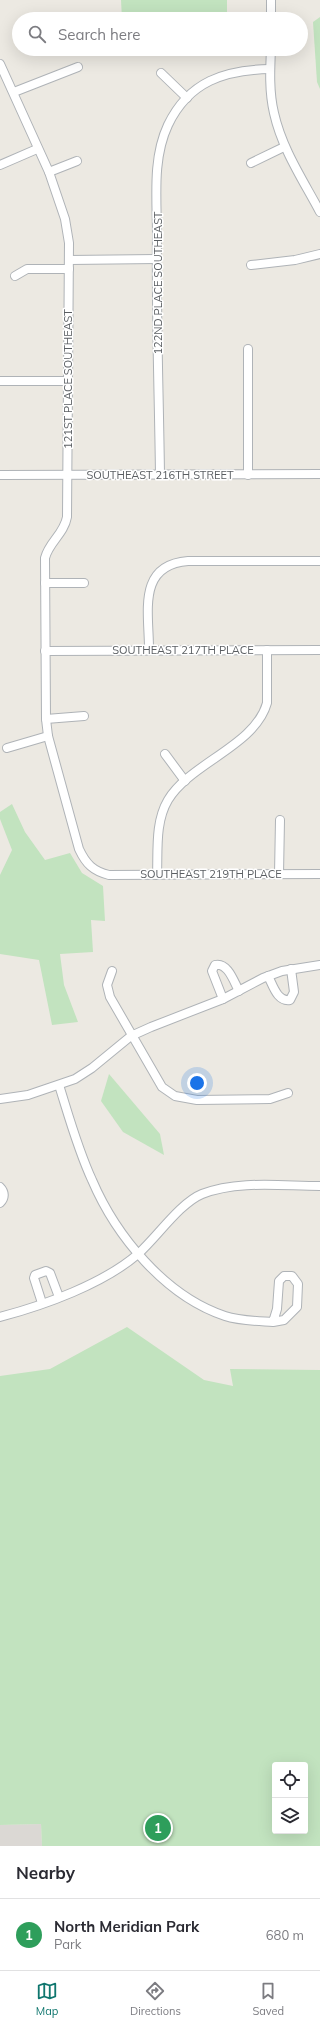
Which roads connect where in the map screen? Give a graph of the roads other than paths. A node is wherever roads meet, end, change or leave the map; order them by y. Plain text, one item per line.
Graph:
1 (271, 0) edge
2 (271, 12) edge
3 (271, 56) edge
4 (0, 64) edge
5 (78, 67) dead end
6 (270, 69) junction
7 (161, 73) dead end
8 (14, 92) junction
9 (187, 98) junction
10 (284, 147) junction
11 (37, 149) junction
12 (77, 161) dead end
13 (252, 164) dead end
14 (0, 165) edge
15 (49, 172) junction
16 (320, 212) edge
17 (320, 254) edge
18 (157, 259) junction
19 (69, 260) junction
20 (251, 264) dead end
21 (69, 269) junction
22 (15, 276) dead end
23 (248, 349) dead end
24 (0, 381) edge
25 (68, 381) junction
26 (320, 474) edge
27 (0, 475) edge
28 (68, 475) junction
29 (160, 475) junction
30 (248, 475) junction
31 (320, 561) edge
32 (45, 583) junction
33 (84, 583) dead end
34 (149, 650) junction
35 (267, 650) junction
36 (320, 650) edge
37 (45, 651) junction
38 (84, 716) dead end
39 (46, 719) junction
40 (48, 736) junction
41 (7, 748) dead end
42 (165, 754) dead end
43 (185, 781) junction
44 (280, 820) dead end
45 (102, 873) joint
46 (278, 874) junction
47 (320, 874) edge
48 (157, 875) junction
49 (320, 965) edge
50 (291, 970) junction
51 (112, 971) dead end
52 (268, 976) junction
53 (239, 991) junction
54 (223, 999) junction
55 (131, 1036) junction
56 (59, 1085) junction
57 (288, 1093) dead end
58 (0, 1099) edge
59 (320, 1186) edge
60 (0, 1187) edge
61 (0, 1204) edge
62 (138, 1254) junction
63 (60, 1297) junction
64 (42, 1303) junction
65 (0, 1317) edge
66 (273, 1322) junction

1 - 2 street
3 - 6 street
4 - 8 street, 121ST PLACE SOUTHEAST
5 - 8 street
6 - 9 street, 122ND PLACE SOUTHEAST
6 - 10 street
7 - 9 street
8 - 11 street, 121ST PLACE SOUTHEAST
9 - 18 street, 122ND PLACE SOUTHEAST
10 - 13 street
10 - 16 street
11 - 14 street
11 - 15 street, 121ST PLACE SOUTHEAST
12 - 15 street
15 - 19 street, 121ST PLACE SOUTHEAST
17 - 20 street
18 - 19 street
18 - 29 street, 122ND PLACE SOUTHEAST
19 - 21 street, 121ST PLACE SOUTHEAST
21 - 22 street
21 - 25 street, 121ST PLACE SOUTHEAST
23 - 30 street
24 - 25 street
25 - 28 street, 121ST PLACE SOUTHEAST
26 - 30 street, SOUTHEAST 216TH STREET
27 - 28 street, SOUTHEAST 216TH STREET
28 - 29 street, SOUTHEAST 216TH STREET
28 - 32 street, 121ST PLACE SOUTHEAST
29 - 30 street, SOUTHEAST 216TH STREET
31 - 34 street
32 - 33 street
32 - 37 street, 121ST PLACE SOUTHEAST
34 - 35 street, SOUTHEAST 217TH PLACE
34 - 37 street, SOUTHEAST 217TH PLACE
35 - 36 street, SOUTHEAST 217TH PLACE
35 - 43 street
37 - 39 street, 121ST PLACE SOUTHEAST
38 - 39 street
39 - 40 street, 121ST PLACE SOUTHEAST
40 - 41 street
40 - 45 street, 121ST PLACE SOUTHEAST
42 - 43 street
43 - 48 street
44 - 46 street
45 - 48 street, SOUTHEAST 219TH PLACE
46 - 47 street, SOUTHEAST 219TH PLACE
46 - 48 street, SOUTHEAST 219TH PLACE
49 - 50 street
50 - 52 street
50 - 52 street
51 - 55 street
52 - 53 street
53 - 54 street
53 - 54 street
54 - 55 street
55 - 56 street
55 - 57 street
56 - 58 street
56 - 62 street
59 - 62 street
60 - 61 street
62 - 63 street
62 - 66 street
63 - 64 street
63 - 64 street
64 - 65 street
66 - 66 street

